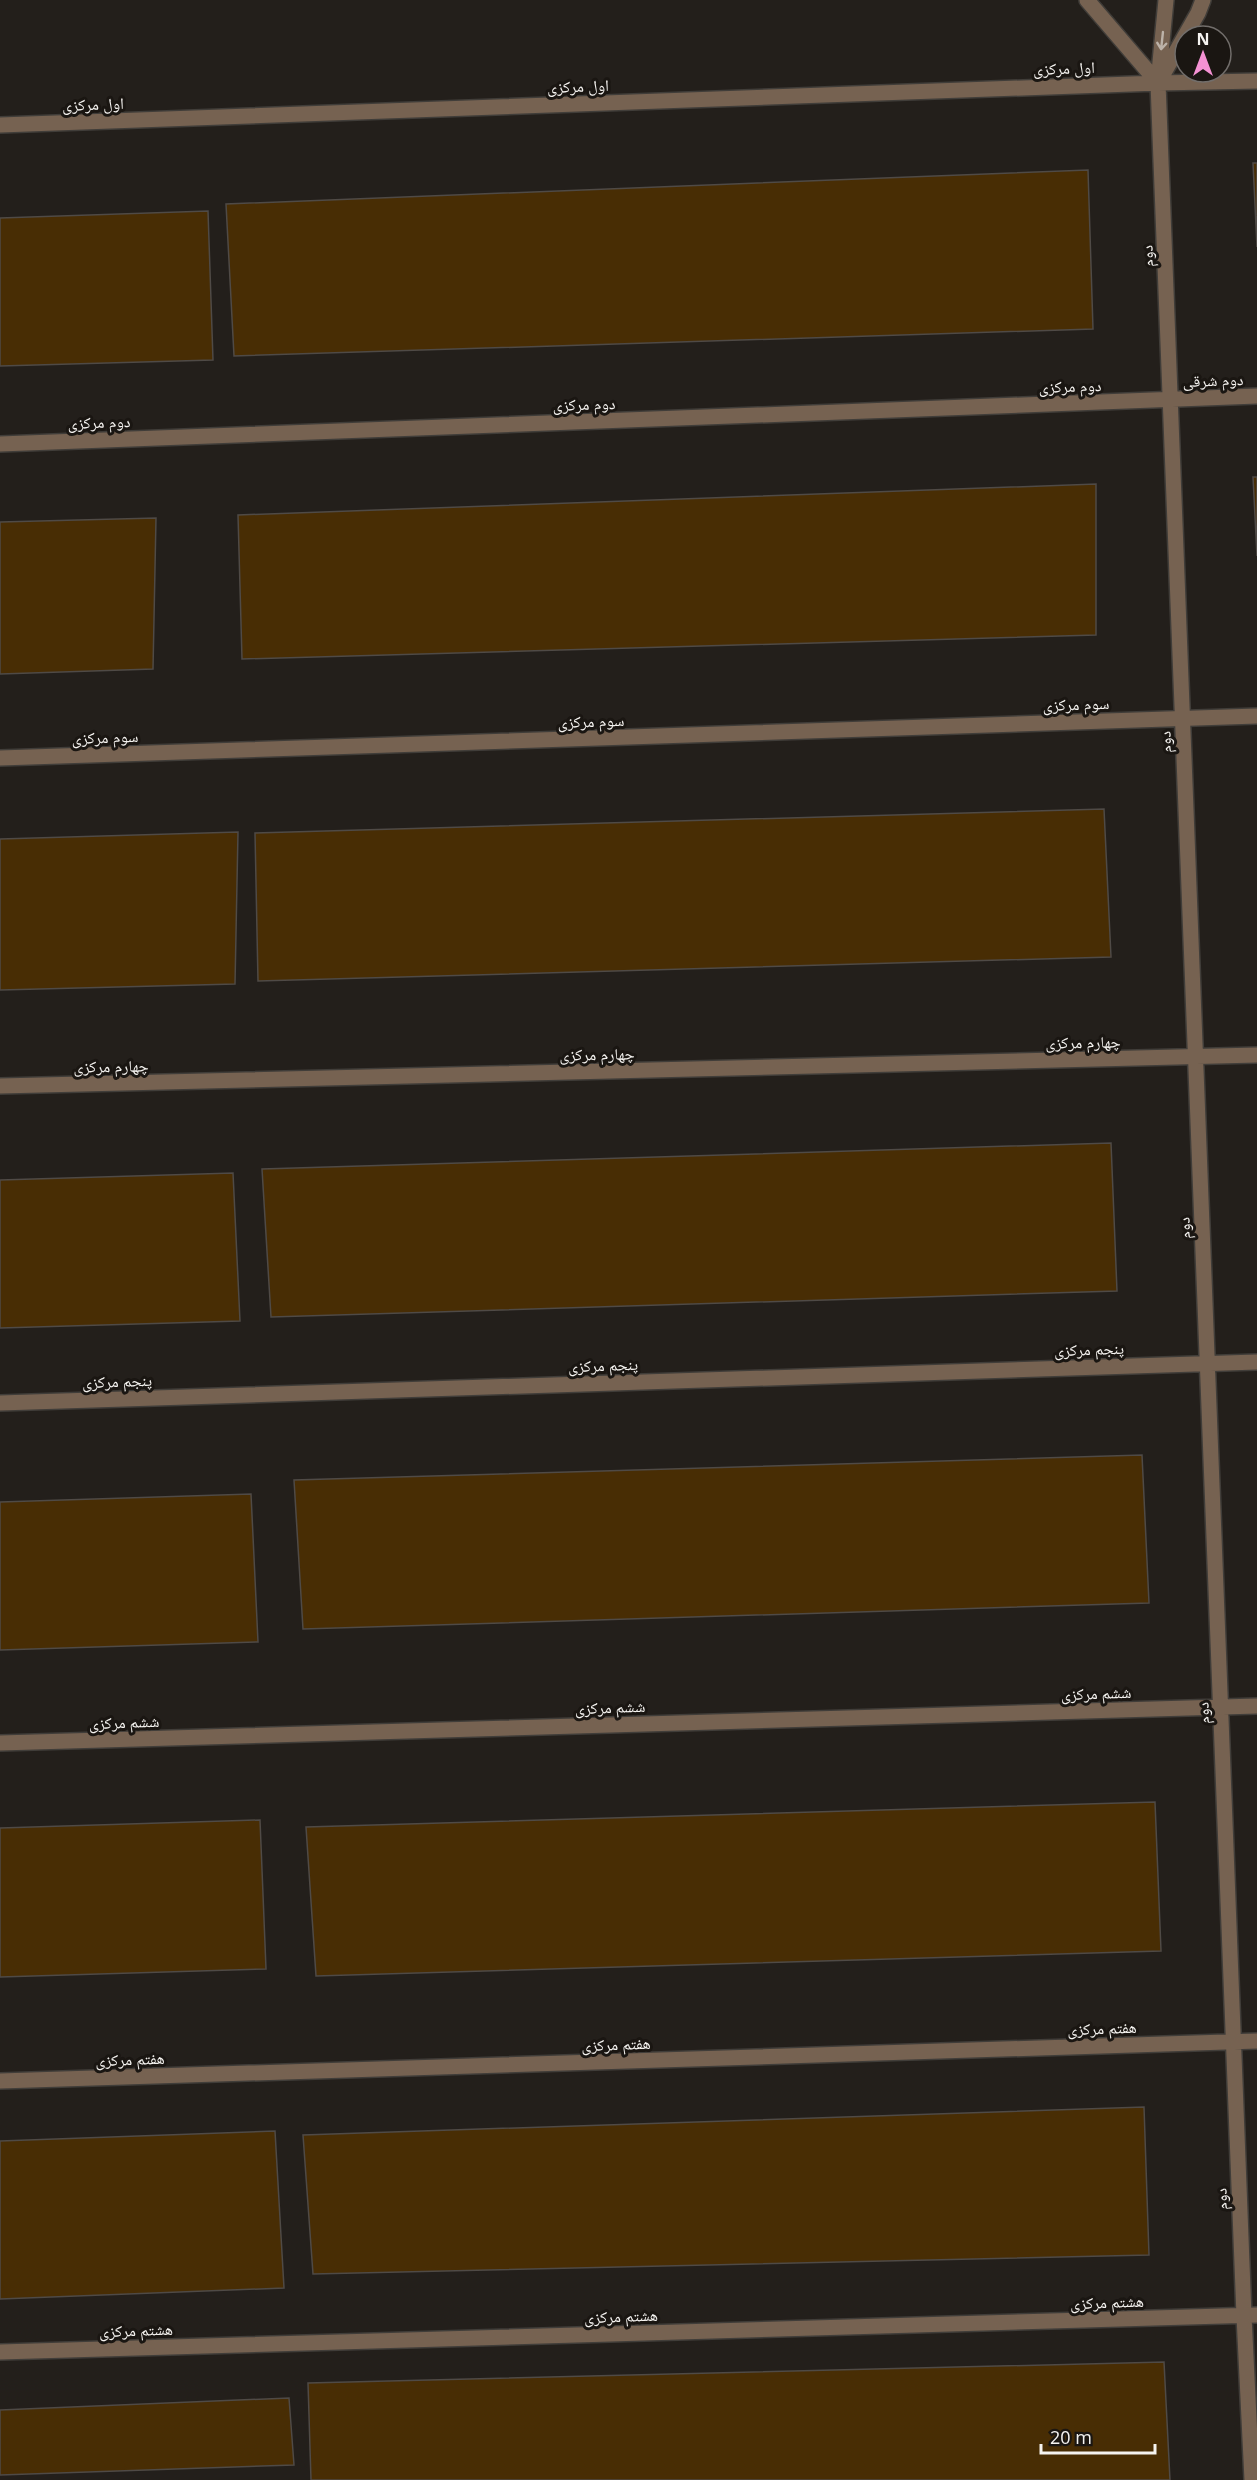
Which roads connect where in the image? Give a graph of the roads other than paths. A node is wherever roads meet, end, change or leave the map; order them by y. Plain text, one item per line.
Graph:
1 (1087, 0) edge
2 (1166, 0) edge
3 (1203, 0) edge
4 (1257, 81) edge
5 (1158, 83) junction
6 (0, 125) edge
7 (1257, 396) edge
8 (1170, 400) junction
9 (0, 444) edge
10 (1257, 716) edge
11 (1182, 718) junction
12 (0, 758) edge
13 (1257, 1055) edge
14 (1195, 1057) junction
15 (0, 1086) edge
16 (1257, 1362) edge
17 (1207, 1363) junction
18 (0, 1403) edge
19 (1257, 1706) edge
20 (1221, 1707) junction
21 (0, 1743) edge
22 (1257, 2041) edge
23 (1233, 2042) junction
24 (0, 2081) edge
25 (1250, 2316) edge
26 (0, 2352) edge
27 (1252, 2480) edge

1 - 5 lane
2 -> 5 lane, دوم
3 - 5 lane
4 - 5 lane, اول مرکزی
5 - 6 lane, اول مرکزی
5 - 8 lane, دوم
7 - 8 lane, دوم شرقی
8 - 9 lane, دوم مرکزی
8 - 11 lane, دوم
10 - 11 lane, سوم مرکزی
11 - 12 lane, سوم مرکزی
11 - 14 lane, دوم
13 - 14 lane, چهارم مرکزی
14 - 15 lane, چهارم مرکزی
14 - 17 lane, دوم
16 - 17 lane, پنجم مرکزی
17 - 18 lane, پنجم مرکزی
17 - 20 lane, دوم
19 - 20 lane, ششم مرکزی
20 - 21 lane, ششم مرکزی
20 - 23 lane, دوم
22 - 23 lane, هفتم مرکزی
23 - 24 lane, هفتم مرکزی
23 - 25 lane, دوم
25 - 26 lane, هشتم مرکزی
25 - 27 lane, دوم

